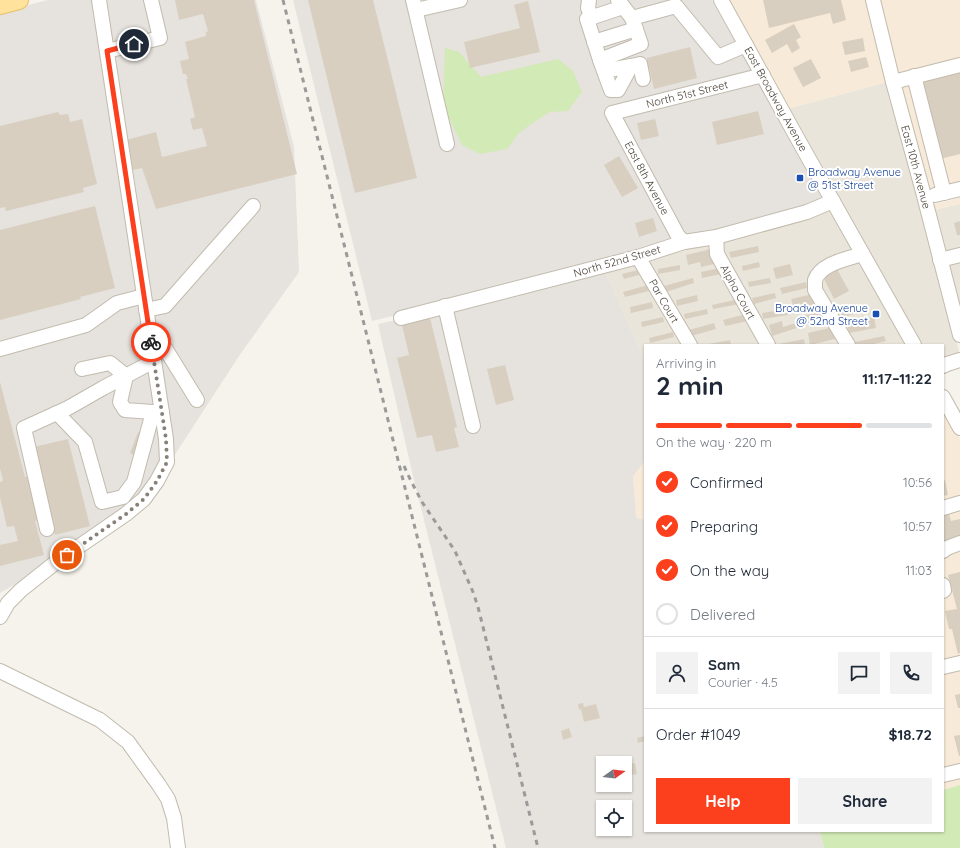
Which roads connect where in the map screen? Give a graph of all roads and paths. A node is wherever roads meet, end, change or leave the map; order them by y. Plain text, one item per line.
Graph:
1 (18, 0) edge
2 (99, 0) edge
3 (151, 0) edge
4 (460, 0) edge
5 (589, 0) edge
6 (721, 0) edge
7 (873, 0) edge
8 (0, 5) edge
9 (415, 5) edge
10 (609, 12) junction
11 (592, 18) junction
12 (630, 18) edge
13 (616, 35) junction
14 (746, 46) junction
15 (107, 51) junction
16 (599, 56) junction
17 (960, 65) edge
18 (631, 66) junction
19 (762, 75) junction
20 (914, 76) junction
21 (643, 79) dead end
22 (893, 82) junction
23 (612, 113) joint
24 (447, 144) dead end
25 (960, 189) edge
26 (944, 193) junction
27 (925, 198) junction
28 (833, 201) junction
29 (253, 206) dead end
30 (716, 237) junction
31 (684, 242) junction
32 (862, 254) junction
33 (960, 255) edge
34 (638, 257) junction
35 (940, 260) junction
36 (145, 303) junction
37 (444, 306) junction
38 (401, 318) dead end
39 (960, 335) edge
40 (689, 344) edge
41 (767, 344) edge
42 (847, 344) edge
43 (913, 344) edge
44 (0, 349) edge
45 (153, 355) junction
46 (960, 360) edge
47 (944, 366) edge
48 (82, 369) dead end
49 (126, 376) junction
50 (944, 399) edge
51 (197, 400) dead end
52 (157, 412) junction
53 (57, 413) junction
54 (473, 426) dead end
55 (960, 428) edge
56 (960, 503) edge
57 (944, 508) edge
58 (47, 530) dead end
59 (960, 543) edge
60 (944, 550) edge
61 (0, 617) edge
62 (960, 663) edge
63 (944, 667) edge
64 (0, 671) edge
65 (960, 771) edge
66 (944, 775) edge
67 (178, 848) edge

1 - 8 main road
2 - 15 street
3 - 15 street
4 - 9 street
5 - 11 street
6 - 14 street, East Broadway Avenue
7 - 22 street, East 10th Avenue
9 - 24 street
10 - 11 street
10 - 12 street
10 - 13 street
11 - 16 street
12 - 13 street
12 - 14 street
12 - 16 street
13 - 16 street
14 - 19 street, East Broadway Avenue
15 - 36 street
16 - 18 street
16 - 18 street
17 - 20 street
18 - 21 street
19 - 23 street, North 51st Street
19 - 28 street, East Broadway Avenue
20 - 22 street
20 - 26 street
22 - 27 street, East 10th Avenue
23 - 31 street, East 8th Avenue
25 - 26 street
26 - 27 street
27 - 35 street, East 10th Avenue
28 - 30 street, North 52nd Street
28 - 32 street, East Broadway Avenue
29 - 36 street
30 - 31 street, North 52nd Street
30 - 41 street, Alpha Court
31 - 34 street, North 52nd Street
32 - 42 street
32 - 43 street, East Broadway Avenue
33 - 35 street
34 - 37 street, North 52nd Street
34 - 40 street, Par Court
35 - 39 street, East 10th Avenue
36 - 44 street
36 - 45 street
37 - 38 street, North 52nd Street
37 - 54 street
45 - 49 street
45 - 51 street
45 - 52 street
46 - 47 street
48 - 49 street
49 - 52 street
49 - 53 street
50 - 55 street
52 - 53 street
52 - 61 street
53 - 58 street
56 - 57 street
59 - 60 street
62 - 63 street
64 - 67 street
65 - 66 street

